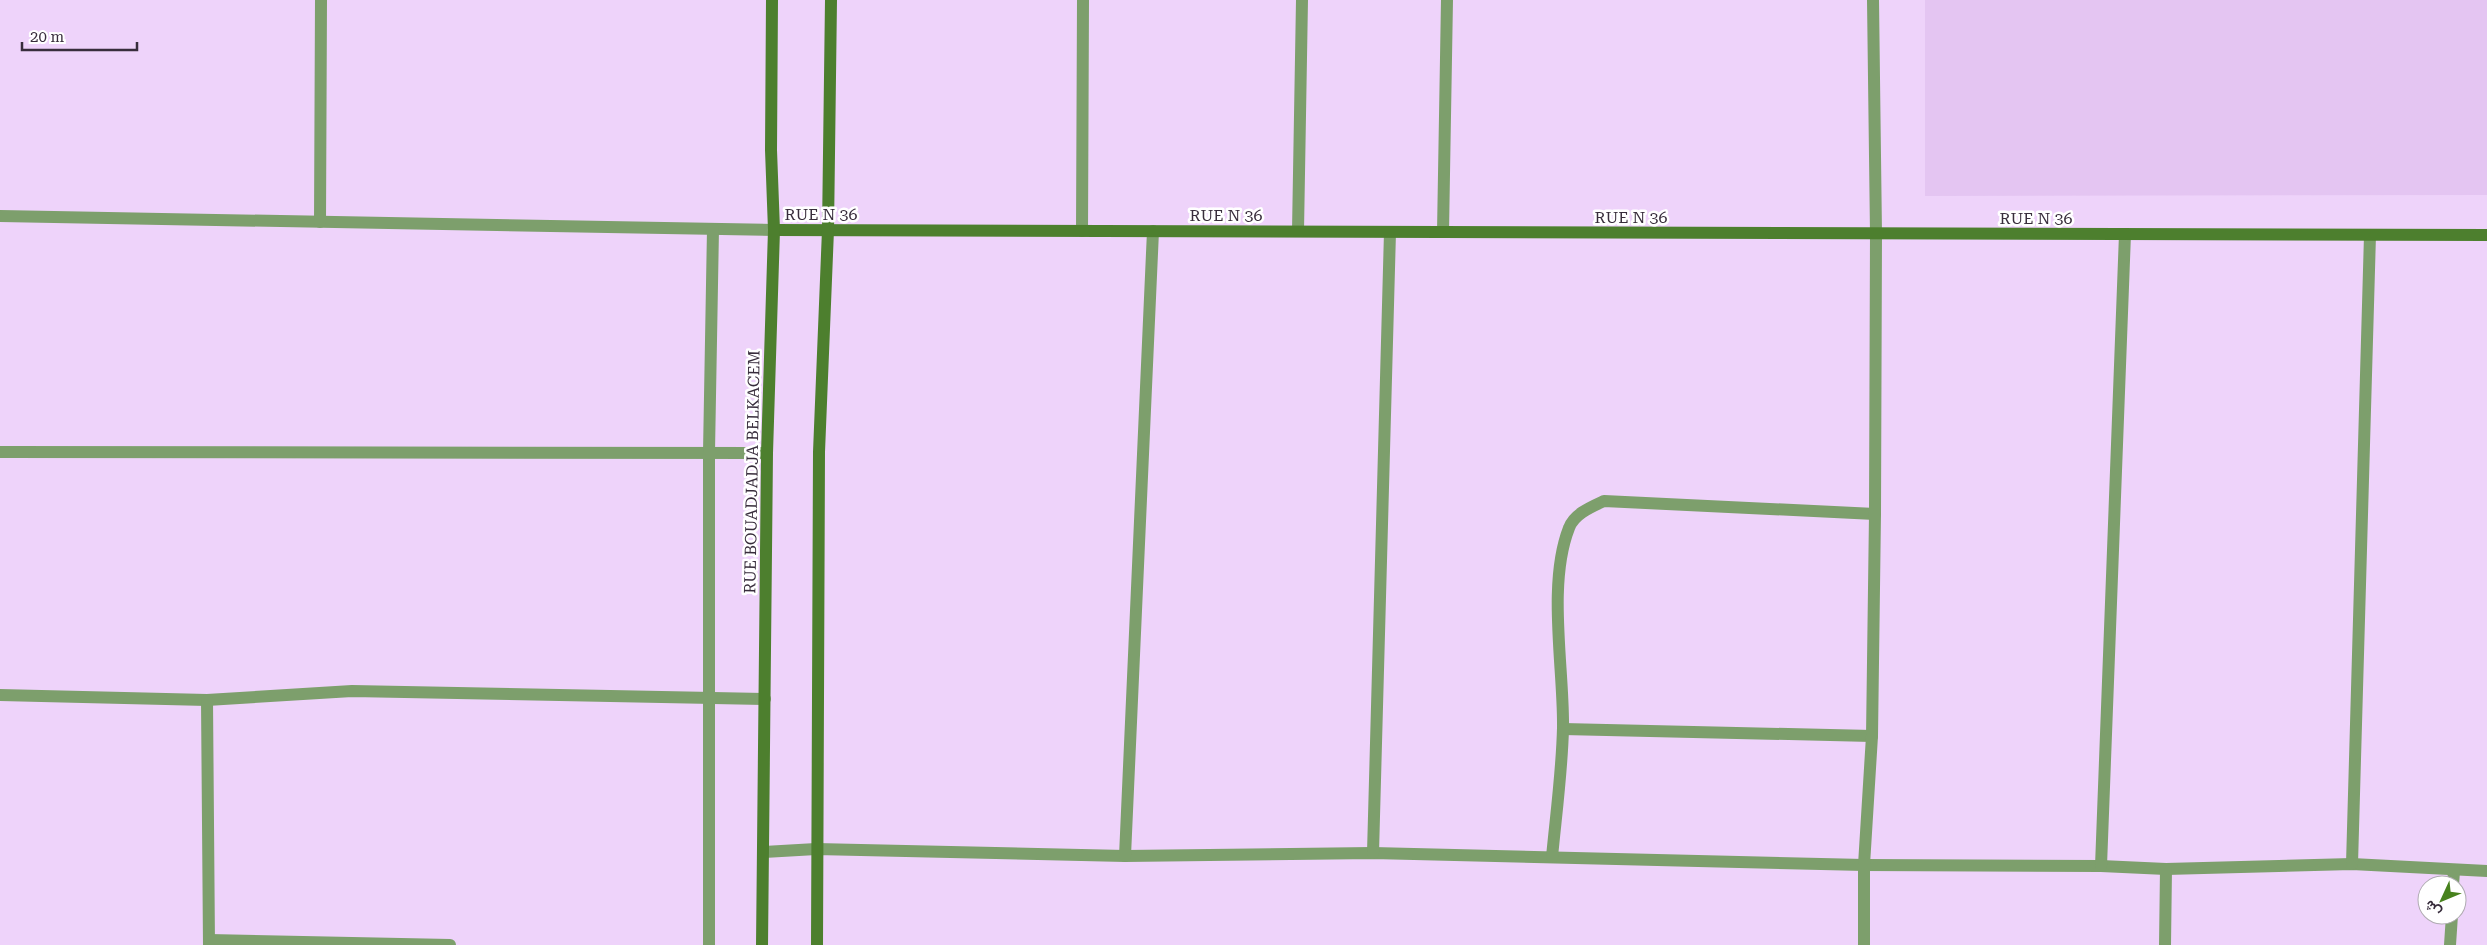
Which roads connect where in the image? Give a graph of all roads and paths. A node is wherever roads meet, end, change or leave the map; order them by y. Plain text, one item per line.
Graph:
1 (321, 0) edge
2 (772, 0) edge
3 (831, 0) edge
4 (1083, 0) edge
5 (1302, 0) edge
6 (1447, 0) edge
7 (1873, 0) edge
8 (0, 216) edge
9 (320, 222) junction
10 (713, 229) junction
11 (774, 230) junction
12 (828, 230) junction
13 (1082, 231) junction
14 (1153, 231) junction
15 (1298, 231) junction
16 (1390, 232) junction
17 (1443, 232) junction
18 (1876, 234) junction
19 (2126, 234) junction
20 (2370, 235) junction
21 (2487, 236) edge
22 (0, 452) edge
23 (709, 452) junction
24 (767, 453) junction
25 (1875, 514) junction
26 (0, 695) edge
27 (710, 698) junction
28 (207, 700) junction
29 (765, 700) junction
30 (1562, 729) junction
31 (1872, 736) junction
32 (816, 849) junction
33 (764, 852) junction
34 (1373, 854) junction
35 (1125, 856) junction
36 (1552, 857) junction
37 (2352, 864) junction
38 (1864, 865) junction
39 (2101, 866) junction
40 (2166, 869) junction
41 (2454, 871) junction
42 (2487, 871) edge
43 (2454, 875) edge
44 (2451, 925) edge
45 (209, 942) edge
46 (450, 945) edge
47 (710, 945) edge
48 (762, 945) edge
49 (817, 945) edge
50 (1864, 945) edge
51 (2165, 945) edge
52 (2450, 945) edge

1 - 9 street
2 - 11 street, RUE BOUADJADJA BELKACEM
3 - 12 street
4 - 13 street
5 - 15 street
6 - 17 street
7 - 18 street
8 - 9 street
9 - 10 street
10 - 11 street
10 - 23 street
11 - 12 street, RUE N 36
11 - 24 street, RUE BOUADJADJA BELKACEM
12 - 13 street, RUE N 36
12 - 32 street
13 - 14 street, RUE N 36
14 - 15 street, RUE N 36
14 - 35 street
15 - 16 street, RUE N 36
16 - 17 street, RUE N 36
16 - 34 street
17 - 18 street, RUE N 36
18 - 19 street, RUE N 36
18 - 25 street
19 - 20 street, RUE N 36
19 - 39 street
20 - 21 street, RUE N 36
20 - 37 street
22 - 23 street
23 - 24 street
23 - 27 street
24 - 29 street, RUE BOUADJADJA BELKACEM
25 - 30 street
25 - 31 street
26 - 28 street
27 - 28 street
27 - 29 street
27 - 47 street
28 - 45 street
29 - 33 street, RUE BOUADJADJA BELKACEM
30 - 31 street
30 - 36 street
31 - 38 street
32 - 33 street
32 - 35 street
32 - 49 street
33 - 48 street, RUE BOUADJADJA BELKACEM
34 - 35 street
34 - 36 street
36 - 38 street
37 - 40 street
37 - 41 street
38 - 39 street
38 - 50 street
39 - 40 street
40 - 51 street
41 - 42 street
41 - 43 street
44 - 52 street
45 - 46 street

